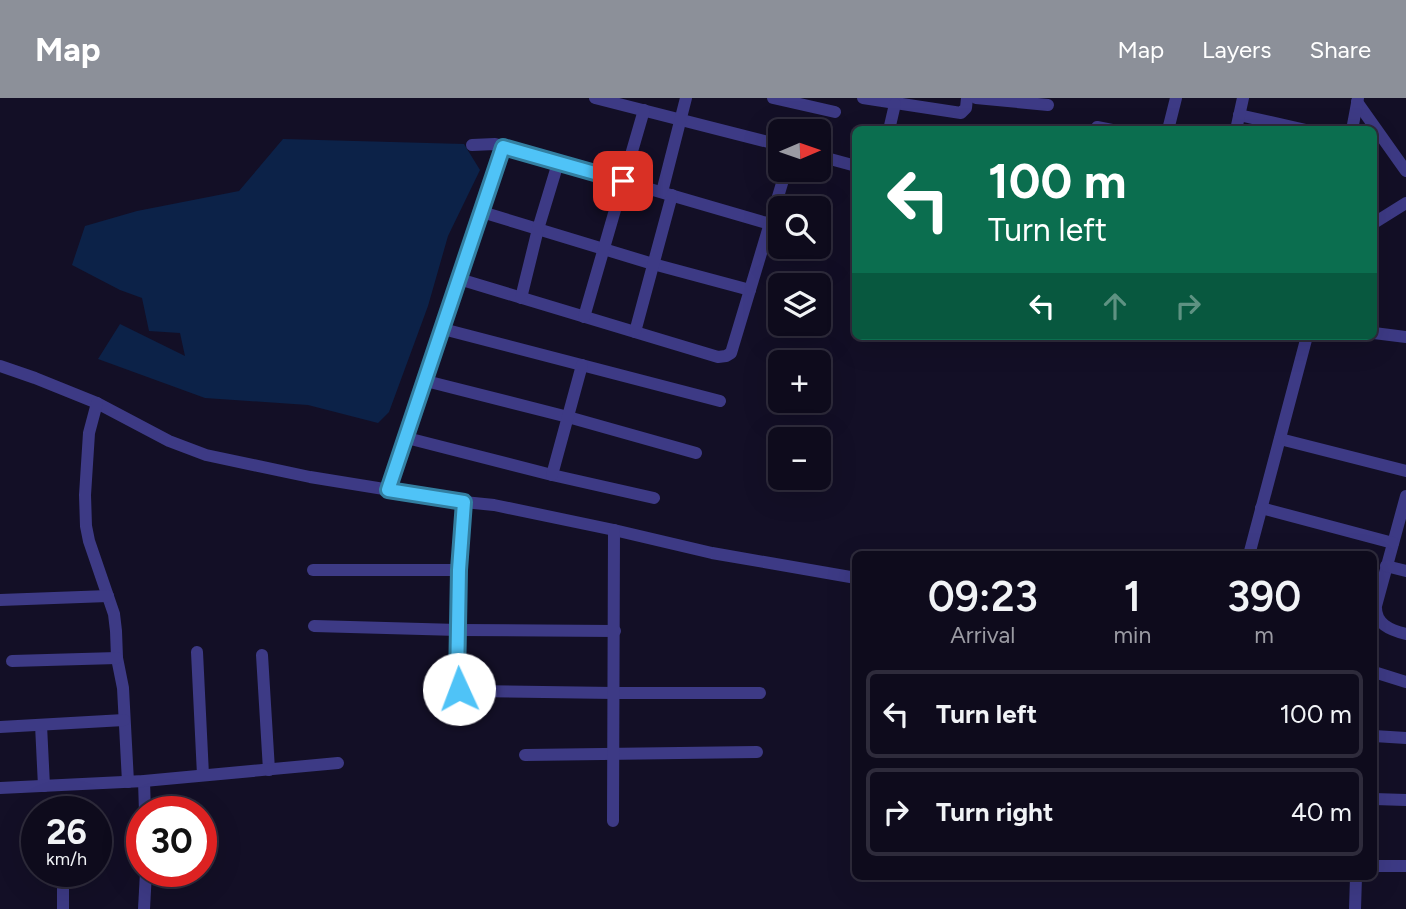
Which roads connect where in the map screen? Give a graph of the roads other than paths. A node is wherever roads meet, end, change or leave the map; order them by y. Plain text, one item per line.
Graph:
1 (686, 98) edge
2 (773, 98) edge
3 (863, 98) edge
4 (967, 98) edge
5 (976, 98) edge
6 (1176, 98) edge
7 (1243, 98) edge
8 (595, 99) edge
9 (1357, 100) edge
10 (895, 104) junction
11 (1048, 105) dead end
12 (644, 110) junction
13 (835, 112) dead end
14 (1239, 115) junction
15 (681, 119) junction
16 (890, 126) edge
17 (1169, 126) edge
18 (1237, 126) edge
19 (1288, 126) edge
20 (1353, 126) edge
21 (1375, 126) edge
22 (1377, 129) edge
23 (768, 142) edge
24 (471, 145) dead end
25 (503, 147) junction
26 (831, 159) edge
27 (558, 163) junction
28 (852, 165) edge
29 (1406, 171) edge
30 (623, 181) junction
31 (667, 194) junction
32 (1406, 203) edge
33 (482, 212) junction
34 (1377, 221) edge
35 (768, 222) edge
36 (538, 229) junction
37 (768, 230) edge
38 (604, 249) junction
39 (653, 264) junction
40 (459, 279) junction
41 (750, 290) junction
42 (521, 298) junction
43 (584, 317) junction
44 (443, 329) junction
45 (635, 332) junction
46 (1377, 333) edge
47 (1406, 337) edge
48 (1306, 340) edge
49 (582, 365) junction
50 (0, 366) edge
51 (426, 381) junction
52 (720, 401) dead end
53 (97, 403) junction
54 (568, 417) junction
55 (407, 438) junction
56 (1280, 439) junction
57 (696, 453) dead end
58 (1406, 471) edge
59 (552, 475) junction
60 (388, 490) junction
61 (1406, 496) edge
62 (654, 498) dead end
63 (464, 502) junction
64 (1261, 508) junction
65 (614, 530) junction
66 (1393, 543) junction
67 (1250, 551) edge
68 (1386, 566) junction
69 (313, 570) dead end
70 (459, 570) junction
71 (1406, 571) edge
72 (852, 577) edge
73 (108, 596) junction
74 (0, 600) edge
75 (1377, 602) edge
76 (1377, 618) edge
77 (314, 626) dead end
78 (458, 630) junction
79 (615, 631) junction
80 (1406, 634) edge
81 (197, 652) dead end
82 (262, 655) dead end
83 (117, 657) junction
84 (12, 661) dead end
85 (1377, 673) edge
86 (1406, 682) edge
87 (614, 693) junction
88 (760, 693) dead end
89 (124, 720) junction
90 (41, 724) junction
91 (0, 727) edge
92 (1377, 736) edge
93 (1406, 738) edge
94 (757, 752) dead end
95 (525, 755) dead end
96 (613, 755) junction
97 (338, 763) dead end
98 (269, 769) junction
99 (203, 775) junction
100 (144, 781) junction
101 (128, 782) junction
102 (44, 786) junction
103 (0, 788) edge
104 (144, 796) edge
105 (1377, 799) edge
106 (1406, 800) edge
107 (613, 821) dead end
108 (1377, 866) edge
109 (1406, 866) edge
110 (1356, 880) edge
111 (63, 887) edge
112 (145, 887) edge
113 (63, 909) edge
114 (144, 909) edge
115 (1354, 909) edge

1 - 15 street
2 - 13 street
3 - 10 street
4 - 10 street
5 - 11 street
6 - 17 street
7 - 14 street
8 - 12 street
9 - 20 street
9 - 21 street
10 - 16 street
12 - 15 street
12 - 30 street
14 - 18 street
14 - 19 street
15 - 23 street
15 - 31 street
22 - 29 street
24 - 25 street
25 - 27 street
25 - 33 street
26 - 28 street
27 - 30 street
27 - 36 street
30 - 31 street
30 - 38 street
31 - 35 street
31 - 39 street
32 - 34 street
33 - 36 street
33 - 40 street
36 - 38 street
36 - 42 street
37 - 41 street
38 - 39 street
38 - 43 street
39 - 41 street
39 - 45 street
40 - 42 street
40 - 44 street
41 - 45 street
42 - 43 street
43 - 45 street
44 - 49 street
44 - 51 street
46 - 47 street
48 - 56 street
49 - 52 street
49 - 54 street
50 - 53 street
51 - 54 street
51 - 55 street
53 - 60 street
53 - 73 street
54 - 57 street
54 - 59 street
55 - 59 street
55 - 60 street
56 - 58 street
56 - 64 street
59 - 62 street
60 - 63 street
61 - 66 street
63 - 65 street
63 - 70 street
64 - 66 street
64 - 67 street
65 - 72 street
65 - 79 street
66 - 68 street
68 - 71 street
68 - 75 street
69 - 70 street
70 - 78 street
73 - 74 street
73 - 83 street
76 - 80 street
77 - 78 street
78 - 79 street
78 - 87 street
79 - 87 street
81 - 99 street
82 - 98 street
83 - 84 street
83 - 89 street
85 - 86 street
87 - 88 street
87 - 96 street
89 - 90 street
89 - 101 street
90 - 91 street
90 - 102 street
92 - 93 street
94 - 96 street
95 - 96 street
96 - 107 street
97 - 98 street
98 - 99 street
99 - 100 street
100 - 101 street
100 - 104 street
101 - 102 street
102 - 103 street
105 - 106 street
108 - 109 street
110 - 115 street
111 - 113 street
112 - 114 street

